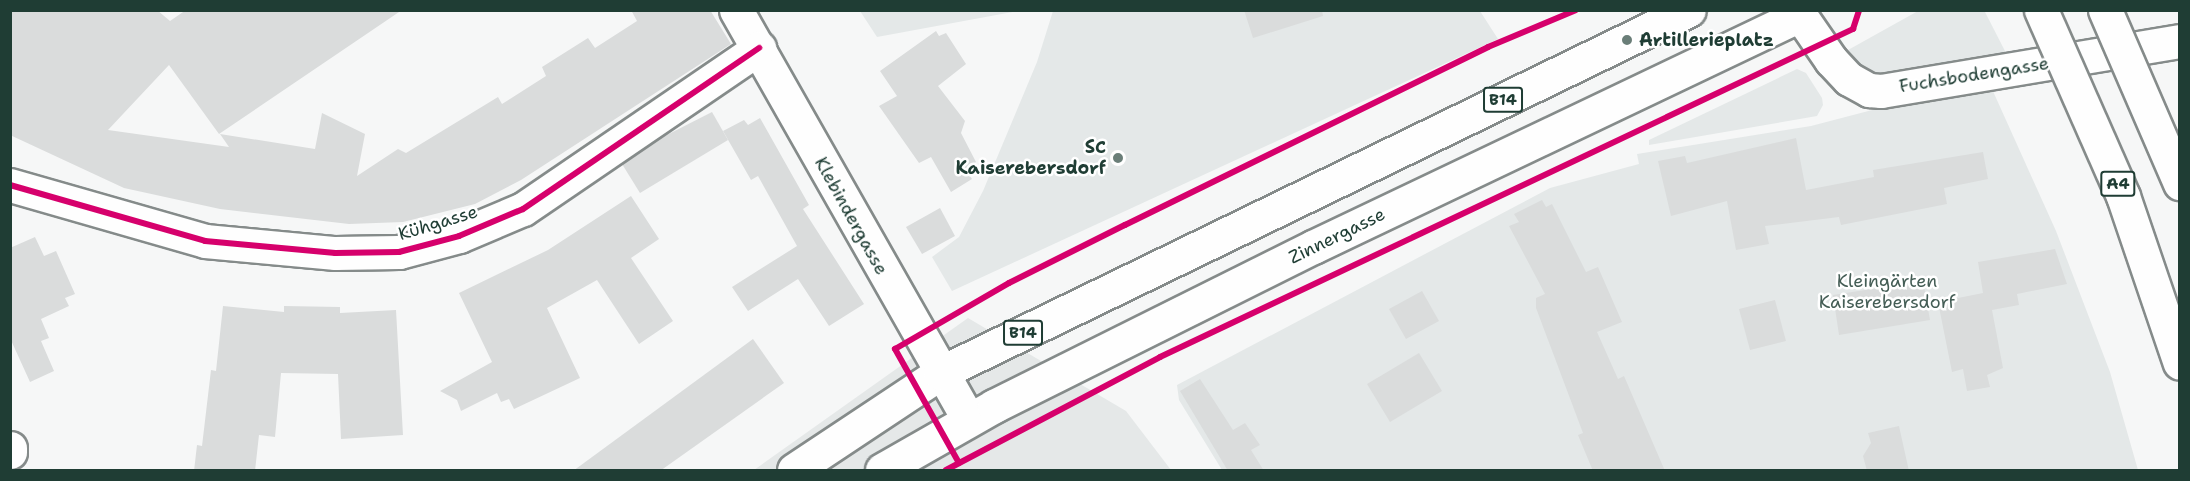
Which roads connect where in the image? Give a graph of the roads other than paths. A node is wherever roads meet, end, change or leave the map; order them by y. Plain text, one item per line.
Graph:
1 (736, 10) edge
2 (1689, 10) edge
3 (2041, 10) edge
4 (2105, 10) edge
5 (1799, 13) edge
6 (2180, 41) edge
7 (759, 48) junction
8 (2180, 183) edge
9 (10, 185) edge
10 (2180, 363) edge
11 (940, 373) junction
12 (968, 419) junction
13 (794, 471) edge
14 (882, 471) edge

1 - 7 main road, Klebindergasse
2 - 11 main road, B14
3 - 10 main road, A4, bridge
4 - 8 main road, bridge
5 - 6 main road, Fuchsbodengasse
5 - 12 main road, Zinnergasse
7 - 9 main road, Kühgasse
7 - 11 main road, Klebindergasse
11 - 12 main road, Klebindergasse
11 - 13 main road, B14
12 - 14 main road, Zinnergasse

